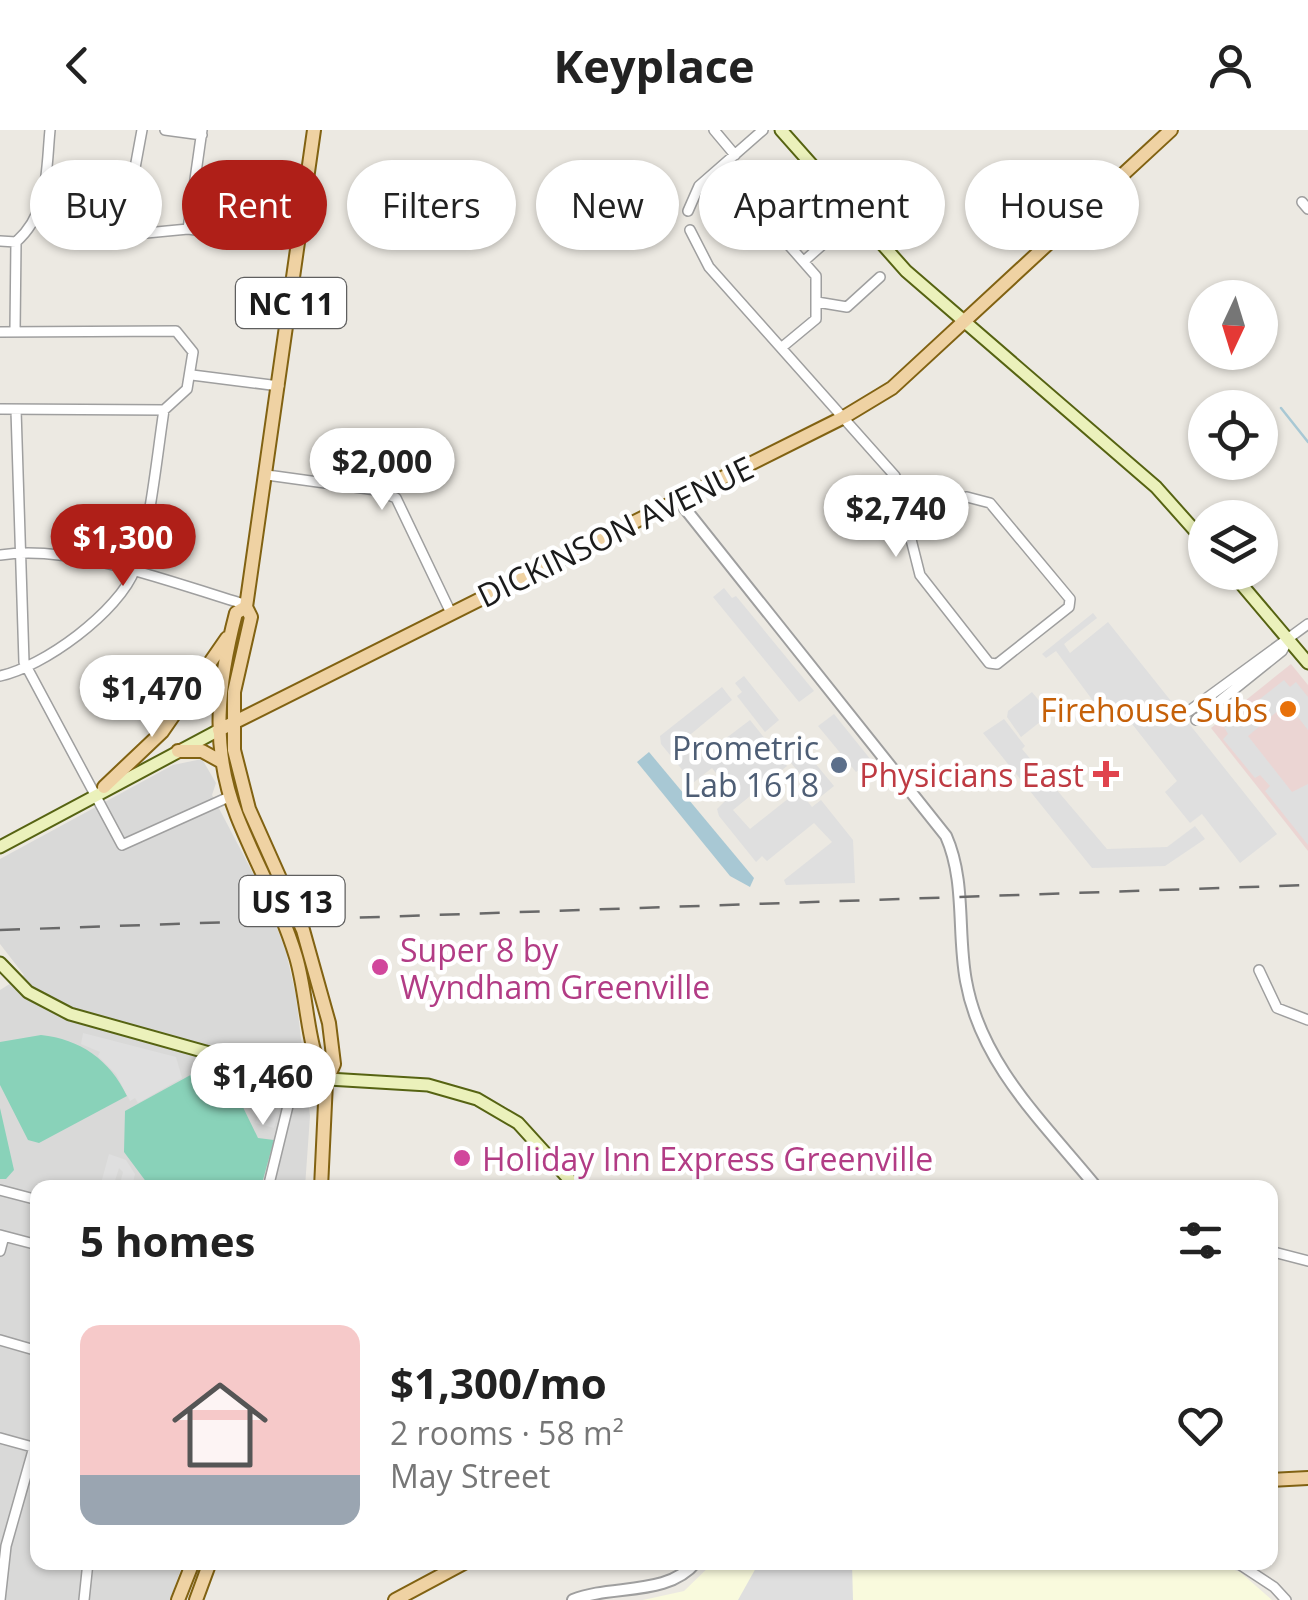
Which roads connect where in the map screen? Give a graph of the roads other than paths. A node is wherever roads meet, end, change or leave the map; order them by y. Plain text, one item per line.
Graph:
1 (50, 130) edge
2 (142, 130) edge
3 (165, 130) edge
4 (314, 130) edge
5 (714, 130) edge
6 (763, 130) edge
7 (781, 130) edge
8 (1171, 130) edge
9 (202, 133) edge
10 (734, 155) junction
11 (198, 160) edge
12 (310, 160) edge
13 (806, 160) edge
14 (688, 211) dead end
15 (182, 230) edge
16 (690, 230) dead end
17 (0, 242) edge
18 (16, 242) junction
19 (297, 250) edge
20 (794, 250) edge
21 (816, 250) edge
22 (887, 250) edge
23 (804, 261) junction
24 (880, 277) dead end
25 (817, 302) junction
26 (962, 324) junction
27 (0, 332) edge
28 (15, 332) junction
29 (781, 348) junction
30 (192, 375) junction
31 (280, 386) junction
32 (0, 409) edge
33 (16, 410) junction
34 (164, 410) junction
35 (844, 417) junction
36 (268, 475) junction
37 (678, 501) junction
38 (906, 507) junction
39 (1188, 525) edge
40 (21, 552) junction
41 (0, 555) edge
42 (135, 572) junction
43 (1247, 590) edge
44 (246, 606) junction
45 (451, 613) junction
46 (1308, 624) edge
47 (231, 632) junction
48 (1288, 640) junction
49 (1308, 664) edge
50 (27, 670) junction
51 (0, 676) edge
52 (1192, 716) dead end
53 (232, 723) junction
54 (219, 730) junction
55 (178, 750) junction
56 (222, 762) junction
57 (100, 789) junction
58 (237, 794) junction
59 (0, 847) edge
60 (1259, 970) dead end
61 (2, 972) edge
62 (1308, 1020) edge
63 (295, 1077) junction
64 (326, 1082) junction
65 (270, 1180) edge
66 (321, 1180) edge
67 (571, 1180) edge
68 (1090, 1180) edge
69 (0, 1190) edge
70 (30, 1198) edge
71 (2, 1235) edge
72 (30, 1242) edge
73 (0, 1250) edge
74 (1278, 1253) edge
75 (1308, 1261) edge
76 (0, 1340) edge
77 (30, 1348) edge
78 (0, 1438) edge
79 (30, 1446) edge
80 (30, 1468) edge
81 (1308, 1478) edge
82 (1278, 1480) edge
83 (87, 1570) edge
84 (190, 1570) edge
85 (207, 1570) edge
86 (452, 1570) edge
87 (690, 1570) edge
88 (1248, 1570) edge
89 (401, 1599) edge
90 (0, 1600) edge
91 (84, 1600) edge
92 (178, 1600) edge
93 (196, 1600) edge
94 (573, 1600) edge
95 (1286, 1600) edge

1 - 18 street
2 - 15 street
3 - 9 street
4 - 12 main road, NC 11
5 - 10 street
6 - 10 street
7 - 13 main road
8 - 26 main road, DICKINSON AVENUE
9 - 11 street
10 - 14 street
16 - 29 street
17 - 18 street
18 - 28 street
19 - 31 main road, NC 11
20 - 23 street
21 - 23 street
22 - 26 main road
23 - 25 street
24 - 25 street
25 - 29 street
26 - 35 main road, DICKINSON AVENUE
26 - 39 main road
27 - 28 street
28 - 30 street
29 - 35 street
30 - 31 street
30 - 34 street
31 - 36 main road, NC 11
32 - 33 street
33 - 34 street
33 - 40 street
34 - 42 street
35 - 37 main road, DICKINSON AVENUE
35 - 38 street
36 - 44 main road, NC 11
36 - 45 street
37 - 45 main road, DICKINSON AVENUE
37 - 68 street
38 - 38 street
40 - 41 street
40 - 42 street
40 - 50 street
42 - 44 street
42 - 50 street
43 - 48 main road
44 - 47 main road, NC 11
44 - 53 main road, NC 11
45 - 53 main road, DICKINSON AVENUE
46 - 48 street
47 - 54 main road, NC 11
47 - 57 main road
48 - 49 main road
48 - 52 street
50 - 51 street
50 - 57 street
53 - 54 main road, DICKINSON AVENUE
53 - 58 main road, US 13
54 - 55 main road, DICKINSON AVENUE
54 - 56 main road, US 13
55 - 56 main road
55 - 57 main road, DICKINSON AVENUE
56 - 58 main road, US 13
57 - 58 street
57 - 59 main road, DICKINSON AVENUE
58 - 64 main road, US 13
60 - 62 street
61 - 63 main road
63 - 64 main road
63 - 65 street
64 - 66 main road, US 13
64 - 67 main road
69 - 70 street
71 - 72 street
71 - 73 street
74 - 75 street
76 - 77 street
78 - 79 street
80 - 90 street
81 - 82 main road
83 - 91 street
84 - 92 main road
85 - 93 main road
86 - 89 main road
87 - 94 street
88 - 95 street

